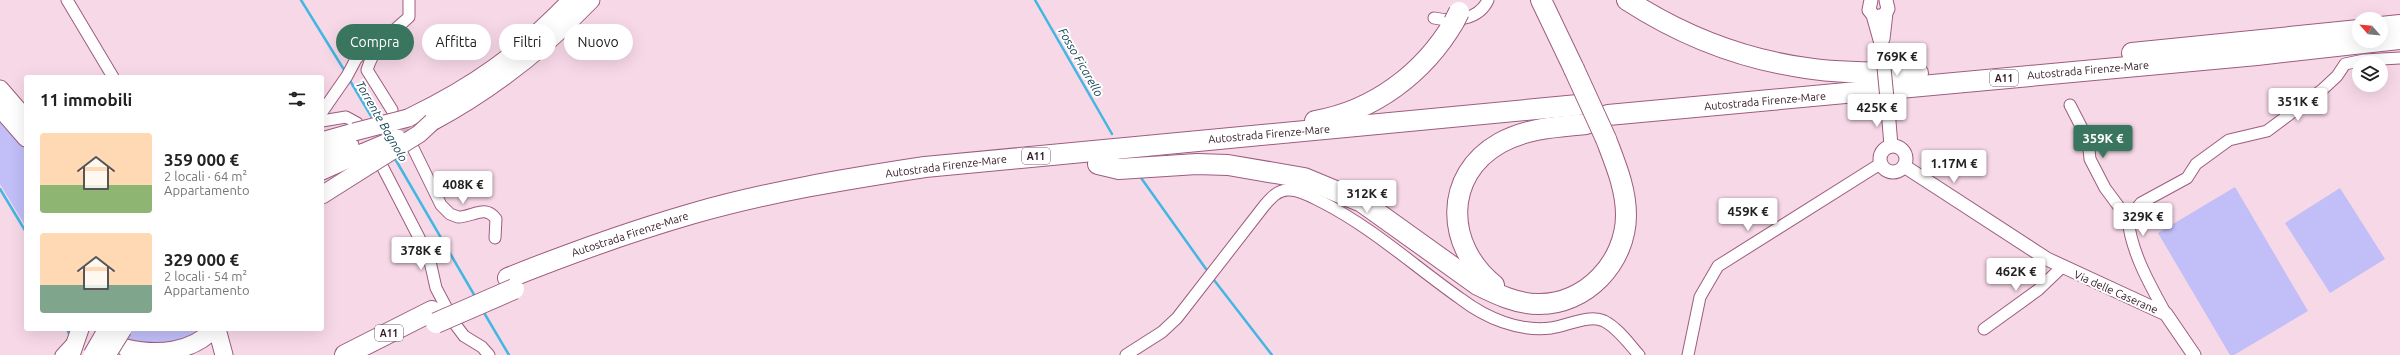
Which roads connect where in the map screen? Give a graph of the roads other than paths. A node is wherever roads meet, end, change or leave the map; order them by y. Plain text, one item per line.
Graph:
1 (67, 0) edge
2 (409, 0) edge
3 (571, 0) edge
4 (591, 0) edge
5 (1488, 0) edge
6 (1541, 0) edge
7 (1627, 0) edge
8 (1898, 0) edge
9 (1868, 5) edge
10 (1887, 7) edge
11 (1458, 11) edge
12 (1434, 18) dead end
13 (401, 24) edge
14 (2400, 25) edge
15 (2388, 26) edge
16 (2352, 31) edge
17 (2400, 39) edge
18 (1882, 47) junction
19 (2400, 58) edge
20 (356, 60) edge
21 (370, 60) edge
22 (1918, 73) junction
23 (112, 75) edge
24 (0, 88) edge
25 (2070, 105) dead end
26 (0, 108) edge
27 (324, 109) edge
28 (392, 110) tunnel mouth
29 (1582, 116) junction
30 (24, 117) edge
31 (1607, 120) junction
32 (324, 121) edge
33 (24, 136) edge
34 (1205, 139) junction
35 (324, 141) edge
36 (365, 146) junction
37 (1891, 146) junction
38 (413, 148) tunnel mouth
39 (324, 157) edge
40 (1098, 164) junction
41 (1880, 164) junction
42 (1904, 166) junction
43 (324, 170) edge
44 (324, 193) edge
45 (2128, 219) junction
46 (495, 238) dead end
47 (2062, 267) junction
48 (511, 284) junction
49 (1525, 303) junction
50 (2166, 314) junction
51 (434, 317) junction
52 (1984, 329) dead end
53 (106, 331) edge
54 (122, 331) edge
55 (213, 331) edge
56 (216, 331) edge
57 (78, 334) edge
58 (126, 348) dead end
59 (180, 354) edge
60 (61, 355) edge
61 (71, 355) edge
62 (92, 355) edge
63 (107, 355) edge
64 (224, 355) edge
65 (345, 355) edge
66 (374, 355) edge
67 (489, 355) edge
68 (1126, 355) edge
69 (1639, 355) edge
70 (1688, 355) edge
71 (2194, 355) edge

1 - 23 street
2 - 13 street
3 - 36 main road, bridge
4 - 36 main road, bridge
5 - 12 street
6 - 31 highway, bridge
7 - 22 highway
8 - 10 street
9 - 10 street
9 - 18 street
10 - 18 street
11 - 34 highway
14 - 15 highway
16 - 22 highway, Autostrada Firenze-Mare / A11
17 - 31 highway, Autostrada Firenze-Mare / A11
18 - 37 street, bridge
19 - 45 street
20 - 27 street
21 - 28 street
22 - 31 highway, Autostrada Firenze-Mare / A11
24 - 30 main road
25 - 45 street
26 - 33 main road
29 - 34 highway, Autostrada Firenze-Mare / A11
29 - 40 highway, Autostrada Firenze-Mare / A11
29 - 49 highway
31 - 49 highway
32 - 36 street
34 - 48 highway, Autostrada Firenze-Mare / A11
35 - 36 main road
36 - 39 main road
36 - 43 main road
36 - 44 main road
36 - 67 street
37 - 41 street
37 - 42 street
38 - 46 street
40 - 48 highway, Autostrada Firenze-Mare / A11
40 - 49 highway
41 - 42 street
41 - 70 street
42 - 47 street, Via delle Caserane
45 - 50 street
47 - 50 street, Via delle Caserane
47 - 52 street
48 - 51 highway, Autostrada Firenze-Mare / A11
50 - 71 street, Via delle Caserane
51 - 65 highway, Autostrada Firenze-Mare / A11
51 - 66 highway, Autostrada Firenze-Mare / A11
53 - 62 main road, bridge
54 - 63 main road, bridge
55 - 59 main road
56 - 64 main road
57 - 60 street
57 - 61 main road
58 - 59 main road
68 - 69 street

